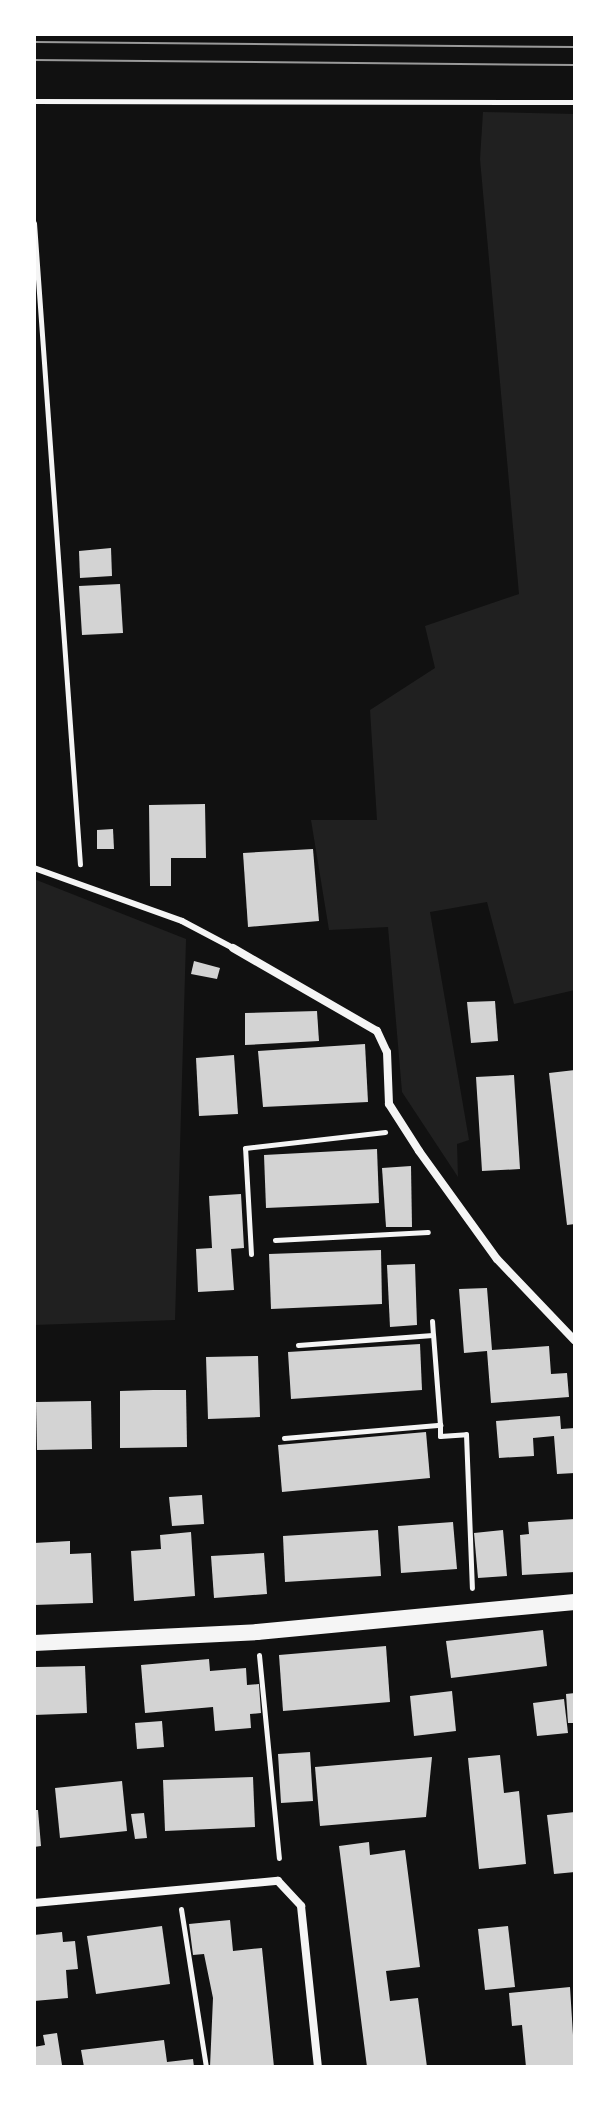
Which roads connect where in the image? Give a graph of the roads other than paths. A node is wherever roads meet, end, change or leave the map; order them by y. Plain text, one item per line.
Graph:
1 (34, 868) edge
2 (233, 948) joint
3 (575, 1341) edge
4 (575, 1602) edge
5 (34, 1643) edge
6 (34, 1903) edge
7 (318, 2067) edge

1 - 2 lane
2 - 3 street
4 - 5 main road
6 - 7 street

